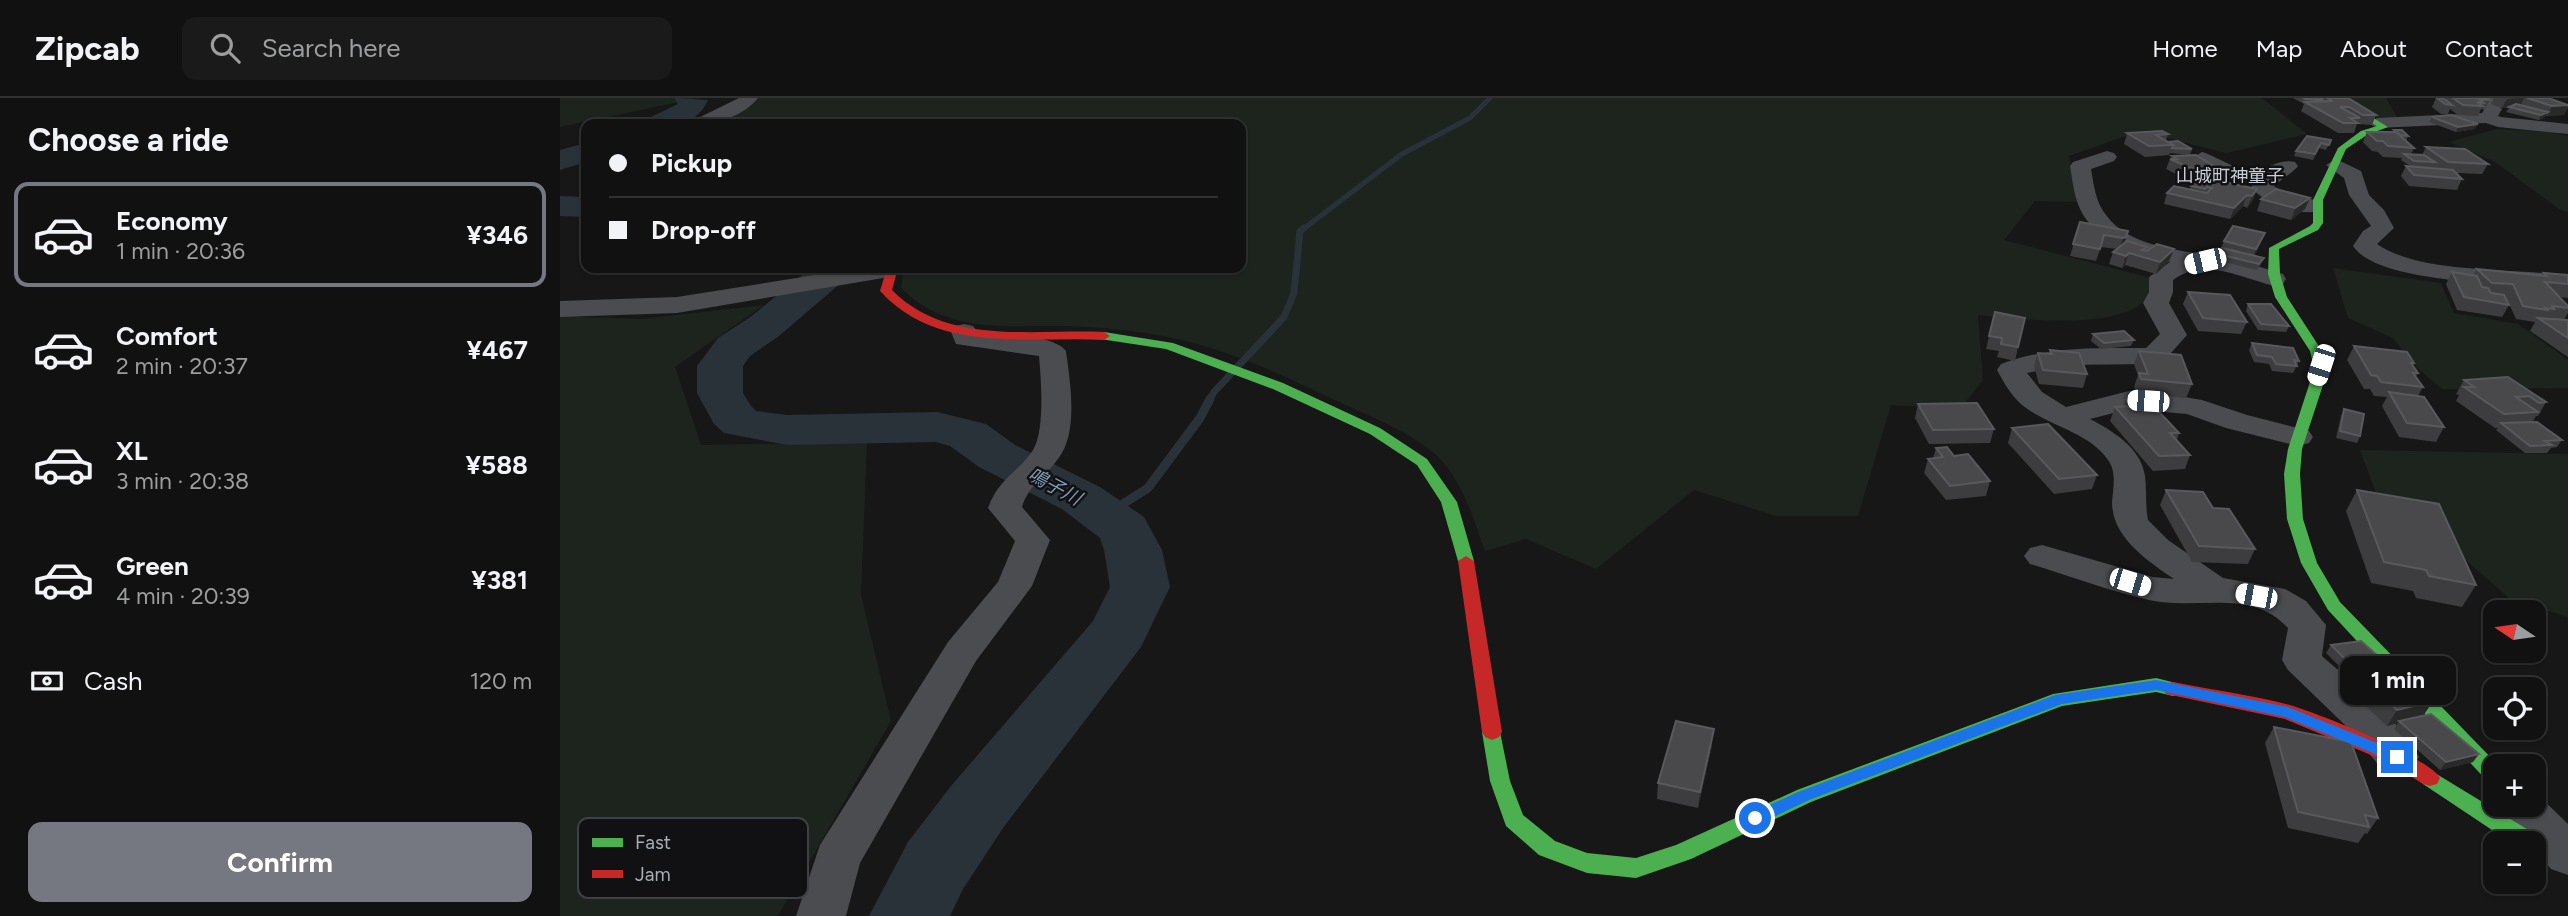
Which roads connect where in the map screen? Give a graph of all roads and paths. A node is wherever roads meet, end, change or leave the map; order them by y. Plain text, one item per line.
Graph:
1 (750, 98) edge
2 (2335, 98) edge
3 (710, 119) edge
4 (2377, 123) junction
5 (2568, 129) edge
6 (2107, 157) dead end
7 (2203, 158) edge
8 (2336, 165) junction
9 (2318, 207) junction
10 (2205, 261) junction
11 (866, 273) edge
12 (889, 273) edge
13 (2273, 279) junction
14 (2568, 283) edge
15 (560, 309) edge
16 (964, 332) junction
17 (2061, 417) junction
18 (2298, 437) junction
19 (2042, 556) dead end
20 (2213, 588) junction
21 (2397, 757) junction
22 (2483, 763) edge
23 (2532, 817) edge
24 (2513, 831) edge
25 (2546, 852) edge
26 (2568, 855) edge
27 (2568, 866) edge
28 (821, 916) edge

1 - 3 street
2 - 4 street
4 - 5 street
4 - 8 street
6 - 10 street
7 - 9 street
8 - 9 street
8 - 14 street
9 - 13 street
10 - 13 street
10 - 17 street
11 - 15 street
12 - 16 street
13 - 18 street
16 - 21 street
16 - 28 street
17 - 18 street
17 - 20 street
18 - 22 street
19 - 20 street
20 - 21 street
21 - 24 street
23 - 26 street
25 - 27 street

